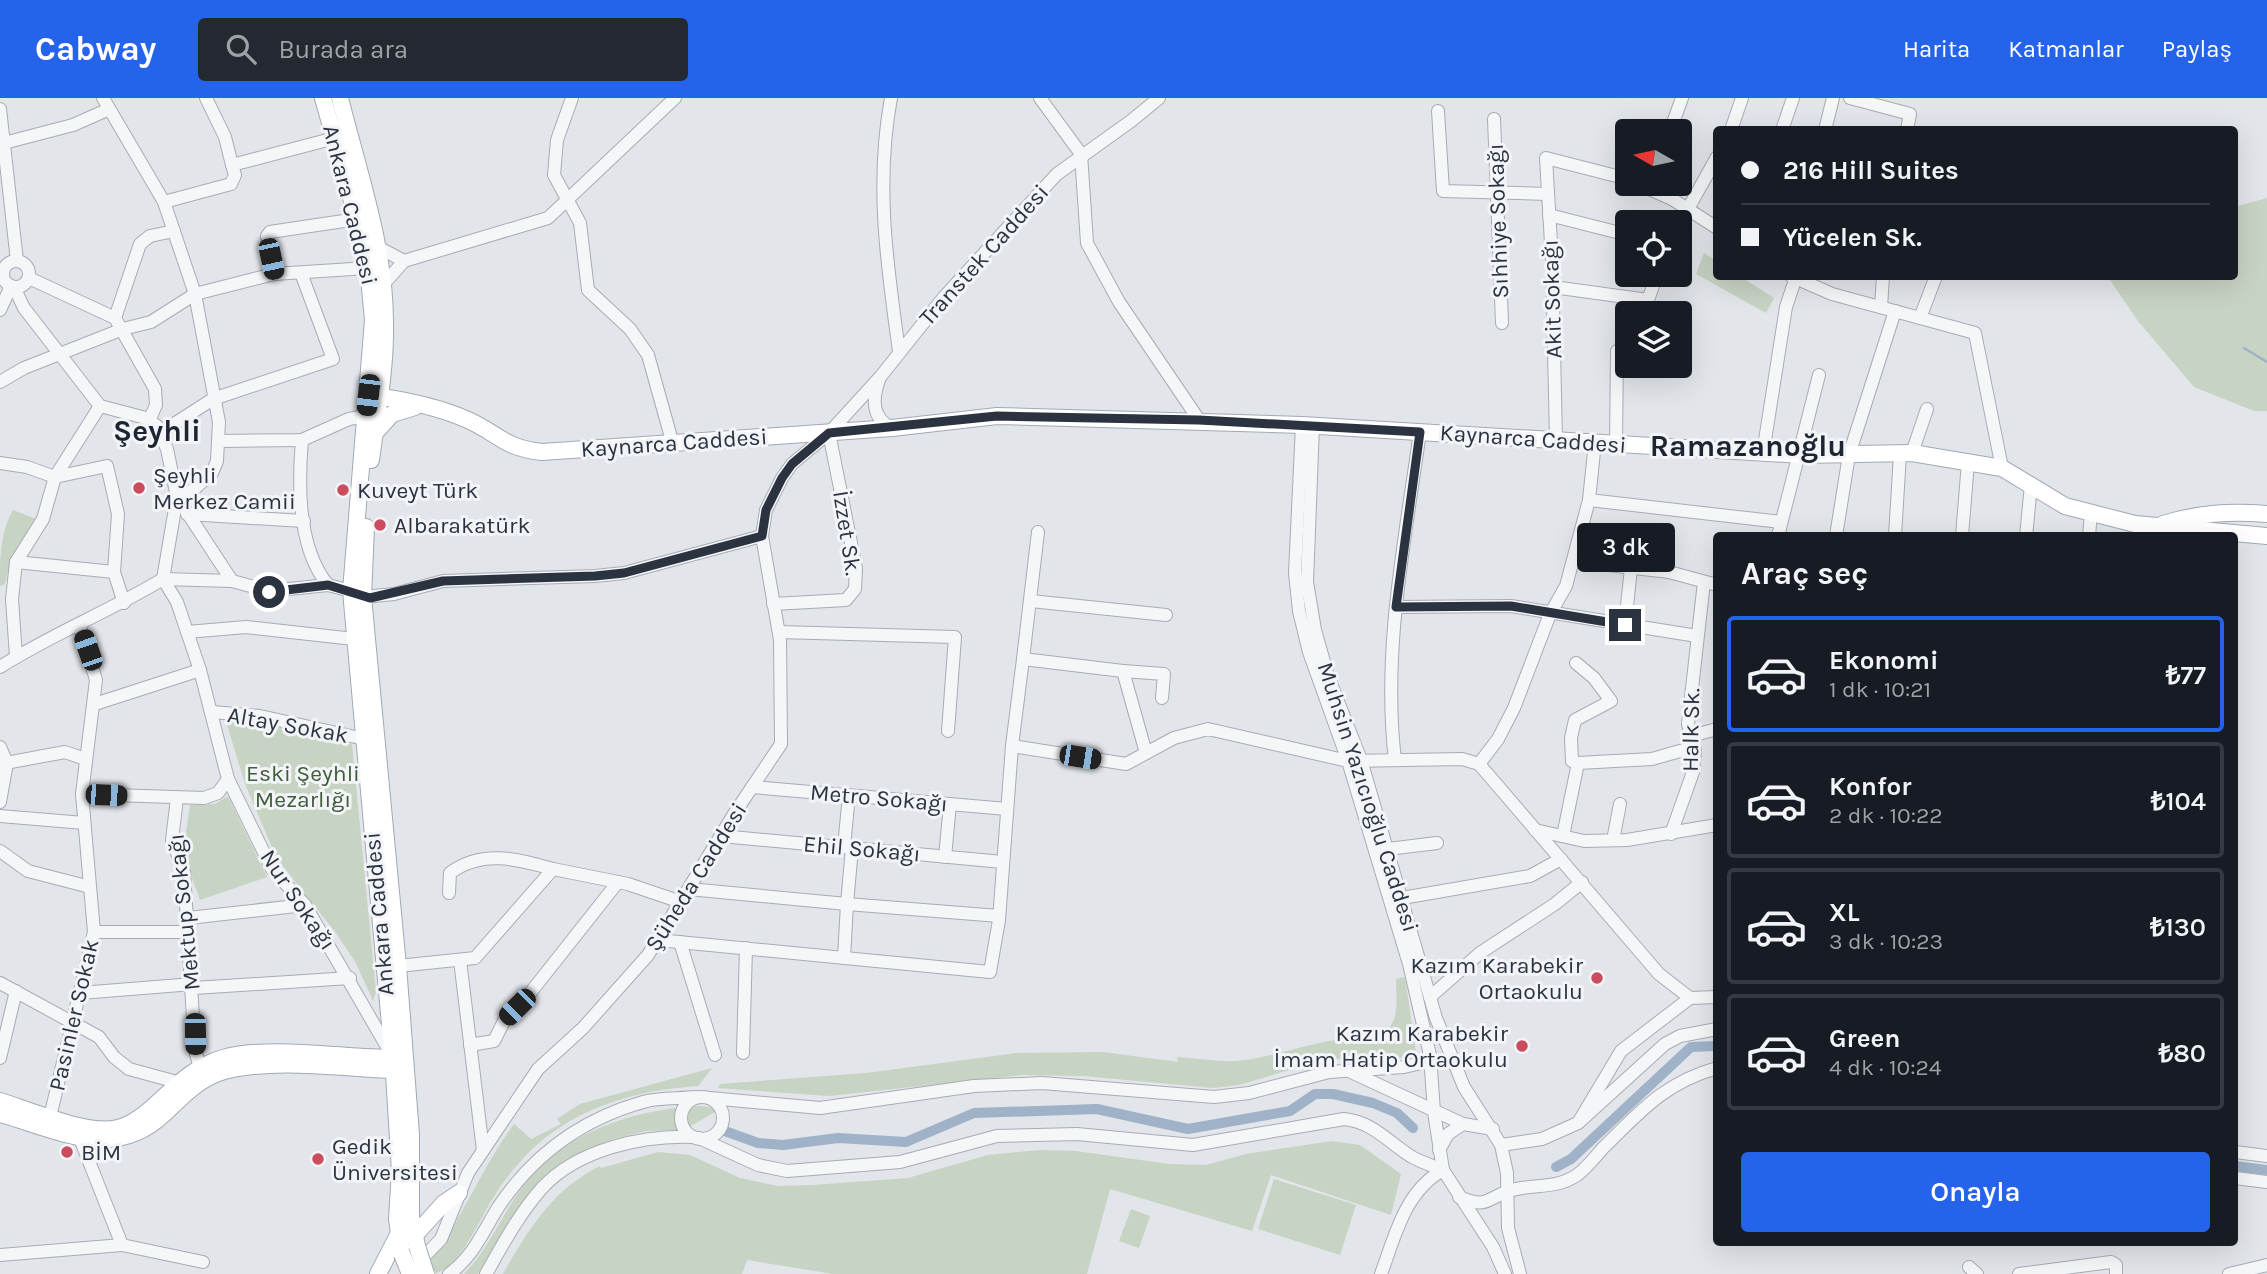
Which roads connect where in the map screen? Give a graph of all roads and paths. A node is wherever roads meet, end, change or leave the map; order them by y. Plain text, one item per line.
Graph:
1 (206, 98) edge
2 (323, 98) edge
3 (340, 98) edge
4 (572, 98) edge
5 (675, 98) edge
6 (891, 98) edge
7 (1040, 98) edge
8 (1158, 98) edge
9 (1682, 98) edge
10 (1742, 98) edge
11 (1793, 98) edge
12 (1833, 98) edge
13 (1850, 98) edge
14 (105, 104) edge
15 (0, 108) edge
16 (1438, 111) dead end
17 (1494, 119) dead end
18 (1674, 119) edge
19 (1732, 126) edge
20 (1783, 126) edge
21 (1826, 126) edge
22 (1908, 126) edge
23 (335, 138) junction
24 (3, 140) edge
25 (1081, 154) junction
26 (1713, 164) edge
27 (232, 165) junction
28 (1615, 176) edge
29 (1495, 192) junction
30 (1548, 194) junction
31 (1664, 196) edge
32 (568, 200) junction
33 (164, 202) junction
34 (1687, 209) junction
35 (1549, 215) junction
36 (357, 219) junction
37 (1713, 225) edge
38 (174, 231) junction
39 (1615, 232) edge
40 (376, 246) junction
41 (404, 261) junction
42 (8, 263) edge
43 (368, 268) junction
44 (274, 274) junction
45 (301, 274) junction
46 (29, 278) junction
47 (1793, 280) edge
48 (1799, 280) edge
49 (1883, 280) edge
50 (1934, 280) edge
51 (8, 285) edge
52 (383, 285) junction
53 (1553, 286) junction
54 (1653, 287) edge
55 (195, 294) junction
56 (1881, 307) junction
57 (0, 310) edge
58 (1895, 311) junction
59 (115, 318) junction
60 (1920, 318) junction
61 (1502, 323) dead end
62 (123, 329) junction
63 (899, 351) junction
64 (59, 356) junction
65 (1819, 375) dead end
66 (881, 376) junction
67 (1617, 378) edge
68 (383, 379) junction
69 (0, 382) edge
70 (374, 396) junction
71 (213, 399) junction
72 (100, 406) junction
73 (418, 406) junction
74 (1927, 409) dead end
75 (365, 416) junction
76 (1199, 420) junction
77 (149, 421) junction
78 (1308, 425) junction
79 (892, 428) junction
80 (1420, 432) junction
81 (160, 433) junction
82 (375, 433) junction
83 (829, 433) junction
84 (302, 440) junction
85 (1556, 440) junction
86 (219, 441) junction
87 (672, 441) junction
88 (1595, 442) junction
89 (1616, 444) junction
90 (1763, 453) junction
91 (1849, 454) junction
92 (1906, 454) junction
93 (1798, 455) junction
94 (1968, 462) junction
95 (0, 463) edge
96 (2002, 468) junction
97 (55, 477) junction
98 (2031, 485) junction
99 (177, 497) junction
100 (1589, 500) junction
101 (2091, 513) junction
102 (187, 514) junction
103 (2267, 514) edge
104 (304, 521) junction
105 (1781, 522) junction
106 (2139, 529) edge
107 (1038, 532) dead end
108 (1779, 532) edge
109 (1837, 532) edge
110 (1896, 532) edge
111 (1962, 532) edge
112 (2026, 532) edge
113 (2089, 532) edge
114 (2234, 532) edge
115 (2238, 532) edge
116 (762, 536) junction
117 (2267, 536) edge
118 (1573, 561) junction
119 (16, 562) junction
120 (1631, 568) junction
121 (114, 572) junction
122 (163, 579) junction
123 (232, 581) junction
124 (1710, 583) edge
125 (328, 585) junction
126 (6, 592) edge
127 (357, 594) junction
128 (1031, 601) junction
129 (124, 603) junction
130 (774, 604) junction
131 (1396, 607) junction
132 (1550, 614) junction
133 (1166, 615) dead end
134 (79, 624) junction
135 (1625, 625) junction
136 (187, 632) junction
137 (779, 632) junction
138 (1697, 636) junction
139 (354, 639) junction
140 (16, 657) junction
141 (1023, 659) junction
142 (1576, 663) dead end
143 (0, 667) edge
144 (200, 670) junction
145 (1123, 671) junction
146 (1162, 698) dead end
147 (95, 704) junction
148 (212, 712) junction
149 (948, 731) dead end
150 (1713, 731) edge
151 (364, 739) junction
152 (1693, 741) junction
153 (1012, 746) junction
154 (0, 747) edge
155 (1146, 753) junction
156 (85, 759) junction
157 (1355, 760) junction
158 (1395, 760) junction
159 (1578, 763) junction
160 (3, 764) edge
161 (1479, 764) junction
162 (228, 779) junction
163 (752, 787) junction
164 (82, 794) junction
165 (849, 795) junction
166 (177, 798) junction
167 (0, 802) edge
168 (950, 804) junction
169 (1620, 804) dead end
170 (1007, 809) junction
171 (0, 816) edge
172 (84, 823) junction
173 (1713, 826) edge
174 (1535, 830) junction
175 (1671, 834) junction
176 (721, 836) junction
177 (1563, 836) junction
178 (1613, 840) junction
179 (1437, 843) dead end
180 (848, 848) junction
181 (1388, 849) junction
182 (0, 851) edge
183 (944, 857) junction
184 (1561, 859) junction
185 (1003, 862) junction
186 (553, 869) junction
187 (618, 882) junction
188 (1582, 882) junction
189 (90, 887) junction
190 (689, 889) junction
191 (449, 893) dead end
192 (1402, 898) junction
193 (681, 902) junction
194 (847, 904) junction
195 (305, 905) junction
196 (999, 916) junction
197 (188, 918) junction
198 (94, 932) junction
199 (189, 932) junction
200 (658, 940) junction
201 (680, 942) junction
202 (746, 948) junction
203 (844, 958) junction
204 (460, 960) junction
205 (398, 966) junction
206 (349, 978) junction
207 (0, 983) edge
208 (193, 986) junction
209 (16, 991) junction
210 (80, 993) junction
211 (1430, 997) junction
212 (1713, 997) edge
213 (1690, 999) junction
214 (387, 1008) junction
215 (370, 1013) junction
216 (73, 1024) junction
217 (1713, 1030) edge
218 (470, 1045) junction
219 (743, 1053) dead end
220 (715, 1055) dead end
221 (1430, 1055) junction
222 (0, 1058) edge
223 (397, 1064) junction
224 (200, 1068) junction
225 (1713, 1069) edge
226 (1347, 1070) junction
227 (177, 1082) junction
228 (696, 1097) junction
229 (710, 1098) junction
230 (0, 1101) edge
231 (1434, 1112) junction
232 (0, 1114) edge
233 (50, 1117) junction
234 (1578, 1123) junction
235 (1463, 1124) junction
236 (1493, 1129) junction
237 (79, 1136) junction
238 (696, 1138) junction
239 (1501, 1145) junction
240 (483, 1150) junction
241 (1440, 1150) junction
242 (2238, 1152) edge
243 (2267, 1156) edge
244 (1443, 1170) junction
245 (2238, 1178) edge
246 (2267, 1181) edge
247 (1508, 1191) junction
248 (459, 1193) junction
249 (1458, 1196) junction
250 (408, 1242) junction
251 (122, 1245) junction
252 (0, 1255) edge
253 (203, 1262) dead end
254 (2267, 1265) edge
255 (2034, 1273) edge
256 (379, 1274) edge
257 (408, 1274) edge
258 (426, 1274) edge
259 (449, 1274) edge
260 (486, 1274) edge
261 (1381, 1274) edge
262 (1505, 1274) edge
263 (1520, 1274) edge
264 (2019, 1274) edge
265 (2116, 1274) edge
266 (2229, 1274) edge

1 - 27 street
2 - 23 main road, Ankara Caddesi
3 - 40 main road, Ankara Caddesi
4 - 32 street
5 - 32 street
6 - 63 street
7 - 25 street
8 - 25 street, Transtek Caddesi
9 - 18 street
10 - 19 street
11 - 20 street
12 - 21 street
13 - 22 street
14 - 24 street
14 - 33 street
15 - 24 street
16 - 29 street
17 - 29 street, Sıhhiye Sokağı
23 - 27 street
23 - 36 main road, Ankara Caddesi
24 - 42 street
25 - 63 street, Transtek Caddesi
25 - 76 street
26 - 34 street
27 - 33 street
28 - 30 street, Akit Sokağı
29 - 30 street
29 - 61 street, Sıhhiye Sokağı
30 - 35 street, Akit Sokağı
31 - 34 street
32 - 41 street
32 - 87 street
33 - 38 street
34 - 37 street
35 - 39 street
35 - 53 street, Akit Sokağı
36 - 43 main road, Ankara Caddesi
36 - 44 street
38 - 55 street
38 - 59 street
40 - 41 street
40 - 52 main road, Ankara Caddesi
41 - 52 street
42 - 46 street
42 - 51 street
43 - 45 street
43 - 70 main road, Ankara Caddesi
44 - 45 street
44 - 55 street
45 - 71 street
46 - 51 street
46 - 59 street
47 - 90 street
48 - 56 street
49 - 56 street
50 - 60 street
51 - 57 street
51 - 64 street
52 - 68 main road, Ankara Caddesi
53 - 54 street
53 - 85 street, Akit Sokağı
55 - 62 street
55 - 71 street
56 - 58 street
58 - 60 street
58 - 91 street
59 - 62 street
60 - 96 street
62 - 64 street
62 - 77 street
63 - 66 street, Transtek Caddesi
64 - 69 street
64 - 72 street
65 - 93 street
66 - 79 street
66 - 83 street, Transtek Caddesi
67 - 89 street
68 - 70 main road, Ankara Caddesi
68 - 73 main road
70 - 73 main road, Kaynarca Caddesi
70 - 75 main road, Ankara Caddesi
70 - 82 main road, Ankara Caddesi
71 - 81 street
71 - 86 street
72 - 77 street
72 - 97 street
73 - 82 main road
73 - 87 main road, Kaynarca Caddesi
74 - 92 street
75 - 84 street
75 - 127 main road, Ankara Caddesi
76 - 78 main road, Kaynarca Caddesi
76 - 79 main road, Kaynarca Caddesi
77 - 81 street
78 - 80 main road, Kaynarca Caddesi
78 - 157 street, Muhsin Yazıcıoğlu Caddesi
79 - 83 main road, Kaynarca Caddesi
80 - 85 main road, Kaynarca Caddesi
80 - 131 street
81 - 99 street
82 - 127 main road, Ankara Caddesi
83 - 87 main road, Kaynarca Caddesi
83 - 116 street, Şüheda Caddesi
83 - 130 street, İzzet Sk.
84 - 86 street
84 - 104 street
85 - 88 main road, Kaynarca Caddesi
86 - 99 street
88 - 89 main road, Kaynarca Caddesi
88 - 100 street
89 - 90 main road, Kaynarca Caddesi
90 - 93 main road, Kaynarca Caddesi
91 - 92 main road, Kaynarca Caddesi
91 - 93 main road, Kaynarca Caddesi
91 - 109 street
92 - 94 main road, Kaynarca Caddesi
92 - 110 street
93 - 105 street
94 - 96 main road, Kaynarca Caddesi
94 - 111 street
95 - 97 street
96 - 98 main road, Kaynarca Caddesi
97 - 119 street
97 - 121 street
98 - 101 main road, Kaynarca Caddesi
98 - 112 street
99 - 102 street
99 - 122 street
100 - 105 street
100 - 118 street
101 - 106 main road, Kaynarca Caddesi
101 - 113 street
102 - 104 street
102 - 123 street
103 - 106 main road
104 - 125 street
105 - 108 street
106 - 114 main road, Kaynarca Caddesi
107 - 128 street
115 - 117 main road, Kaynarca Caddesi
116 - 127 street
116 - 130 street, Şüheda Caddesi
118 - 120 street
118 - 132 street
119 - 121 street
119 - 126 street
120 - 124 street
120 - 135 street
121 - 129 street
122 - 123 street
122 - 129 street
122 - 136 street, Nur Sokağı
123 - 125 street
124 - 138 street, Halk Sk.
125 - 127 street
126 - 140 street
127 - 139 main road, Ankara Caddesi
127 - 205 main road, Ankara Caddesi
128 - 133 street
128 - 141 street
129 - 134 street
130 - 137 street, Şüheda Caddesi
131 - 132 street
131 - 158 street
132 - 135 street
132 - 161 street
134 - 140 street
134 - 147 street, Pasinler Sokak
135 - 138 street
136 - 139 street
136 - 144 street, Nur Sokağı
137 - 149 street
137 - 163 street, Şüheda Caddesi
138 - 152 street, Halk Sk.
139 - 151 main road, Ankara Caddesi
140 - 143 street
141 - 145 street
141 - 153 street
142 - 159 street
144 - 147 street
144 - 148 street, Nur Sokağı
145 - 146 street
145 - 155 street
147 - 156 street, Pasinler Sokak
148 - 151 street, Altay Sokak
148 - 162 street, Nur Sokağı
150 - 152 street
151 - 214 main road, Ankara Caddesi
152 - 159 street
152 - 175 street, Halk Sk.
153 - 155 street
153 - 170 street
154 - 160 street
155 - 157 street
156 - 160 street
156 - 164 street, Pasinler Sokak
157 - 158 street
157 - 181 street, Muhsin Yazıcıoğlu Caddesi
157 - 221 street, Muhsin Yazıcıoğlu Caddesi
158 - 161 street
159 - 177 street
160 - 167 street
161 - 174 street
162 - 166 street
162 - 195 street, Nur Sokağı
163 - 165 street, Metro Sokağı
163 - 176 street, Şüheda Caddesi
164 - 166 street
164 - 172 street, Pasinler Sokak
165 - 168 street, Metro Sokağı
165 - 180 street
166 - 197 street, Mektup Sokağı
168 - 170 street, Metro Sokağı
168 - 183 street
169 - 178 street
170 - 185 street
171 - 172 street
172 - 189 street, Pasinler Sokak
173 - 175 street
174 - 177 street
174 - 184 street
175 - 178 street
176 - 180 street, Ehil Sokağı
176 - 190 street, Şüheda Caddesi
177 - 178 street
179 - 181 street
180 - 183 street, Ehil Sokağı
180 - 194 street
181 - 192 street, Muhsin Yazıcıoğlu Caddesi
182 - 189 street
183 - 185 street, Ehil Sokağı
184 - 188 street
184 - 192 street
185 - 196 street
186 - 187 street
186 - 191 street
186 - 204 street
187 - 193 street
187 - 218 street
188 - 211 street
188 - 213 street
189 - 198 street, Pasinler Sokak
190 - 193 street, Şüheda Caddesi
190 - 194 street
192 - 211 street, Muhsin Yazıcıoğlu Caddesi
193 - 200 street, Şüheda Caddesi
194 - 196 street
194 - 203 street
195 - 197 street
195 - 206 street, Nur Sokağı
196 - 203 street
197 - 199 street, Mektup Sokağı
198 - 199 street
198 - 210 street, Pasinler Sokak
199 - 208 street, Mektup Sokağı
200 - 201 street
200 - 240 street, Şüheda Caddesi
201 - 202 street
201 - 220 street
202 - 203 street
202 - 219 street
204 - 205 street
204 - 218 street
205 - 223 main road, Ankara Caddesi
206 - 208 street
206 - 215 street, Nur Sokağı
207 - 209 street
208 - 210 street
208 - 224 street, Mektup Sokağı
209 - 216 street
209 - 222 street
210 - 216 street, Pasinler Sokak
211 - 236 street, Muhsin Yazıcıoğlu Caddesi
212 - 213 street
213 - 234 street
214 - 215 street
214 - 223 main road, Ankara Caddesi
215 - 223 street, Nur Sokağı
216 - 227 street
216 - 233 street, Pasinler Sokak
217 - 234 street
218 - 240 street
221 - 226 street
221 - 231 street, Muhsin Yazıcıoğlu Caddesi
223 - 224 main road
223 - 237 main road
223 - 250 main road, Ankara Caddesi
224 - 227 main road
225 - 247 street
226 - 229 street
226 - 231 street
227 - 233 main road
228 - 229 street
228 - 238 street
228 - 259 street
229 - 238 street
230 - 233 main road
231 - 235 street
231 - 241 street, Muhsin Yazıcıoğlu Caddesi
232 - 237 main road
234 - 239 street
235 - 236 street
235 - 241 street
236 - 239 street, Muhsin Yazıcıoğlu Caddesi
237 - 251 street
238 - 244 street
238 - 260 street
239 - 247 street, Muhsin Yazıcıoğlu Caddesi
240 - 248 street, Şüheda Caddesi
241 - 244 street, Muhsin Yazıcıoğlu Caddesi
242 - 243 street
244 - 249 street, Muhsin Yazıcıoğlu Caddesi
244 - 261 street
245 - 246 street
247 - 249 street
247 - 263 street, Muhsin Yazıcıoğlu Caddesi
248 - 250 main road
248 - 257 street, Şüheda Caddesi
249 - 262 street, Muhsin Yazıcıoğlu Caddesi
250 - 256 main road
250 - 257 main road, Ankara Caddesi, bridge
250 - 258 main road, Ankara Caddesi, bridge
251 - 252 street
251 - 253 street
254 - 266 street
255 - 264 street
255 - 265 street

